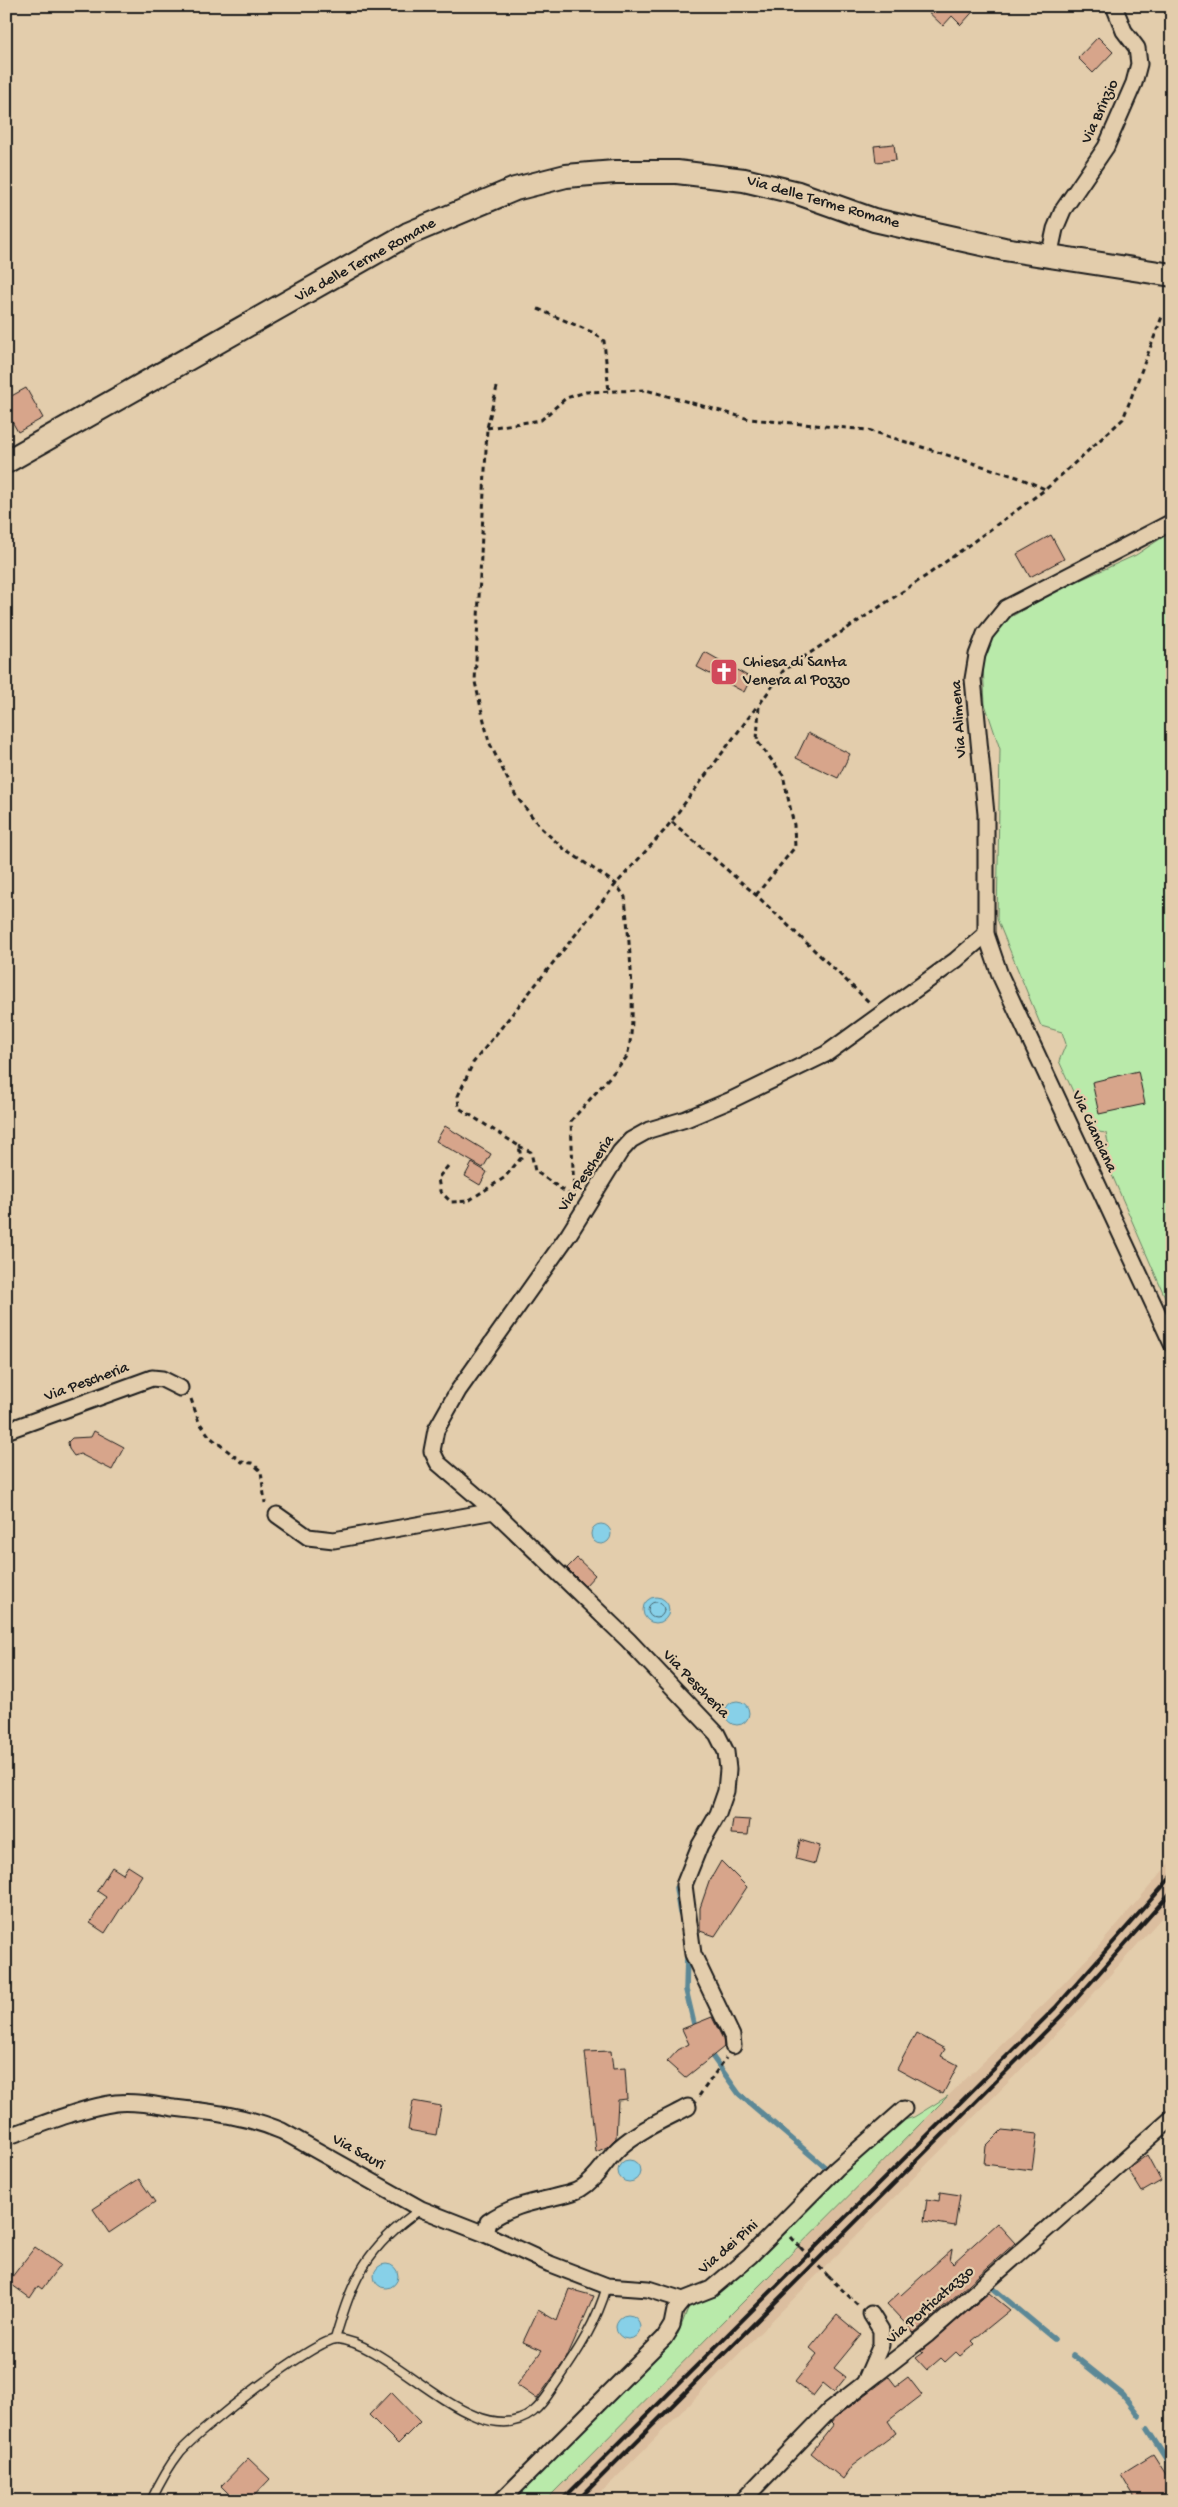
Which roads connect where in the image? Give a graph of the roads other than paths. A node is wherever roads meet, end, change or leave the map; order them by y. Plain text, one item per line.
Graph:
1 (1114, 6) edge
2 (1049, 257) junction
3 (1172, 275) edge
4 (6, 462) edge
5 (1172, 522) edge
6 (986, 934) junction
7 (1172, 1344) edge
8 (180, 1388) road end
9 (6, 1431) edge
10 (494, 1512) junction
11 (277, 1515) road end
12 (733, 2046) road end
13 (688, 2107) road end
14 (904, 2109) dead end
15 (1172, 2118) edge
16 (6, 2137) edge
17 (420, 2208) junction
18 (485, 2234) junction
19 (607, 2286) junction
20 (683, 2300) junction
21 (871, 2314) dead end
22 (335, 2339) junction
23 (862, 2387) junction
24 (151, 2501) edge
25 (501, 2501) edge
26 (742, 2501) edge

1 - 2 street, Via Brinzio
2 - 3 street, Via delle Terme Romane
2 - 4 street, Via delle Terme Romane
5 - 6 street, Via Alimena
6 - 7 street, Via Cianciana
6 - 10 street, Via Pescheria
8 - 9 street, Via Pescheria
10 - 11 street
10 - 12 street, Via Pescheria
13 - 18 street
14 - 20 street, Via dei Pini
15 - 23 street, Via Porticatazzo
16 - 17 street, Via Sauri
17 - 18 street, Via Sauri
17 - 22 lane
18 - 19 street, Via Sauri
19 - 20 street, Via Sauri
19 - 22 lane
20 - 25 street
21 - 23 street
22 - 24 lane
23 - 26 street, Via Porticatazzo

